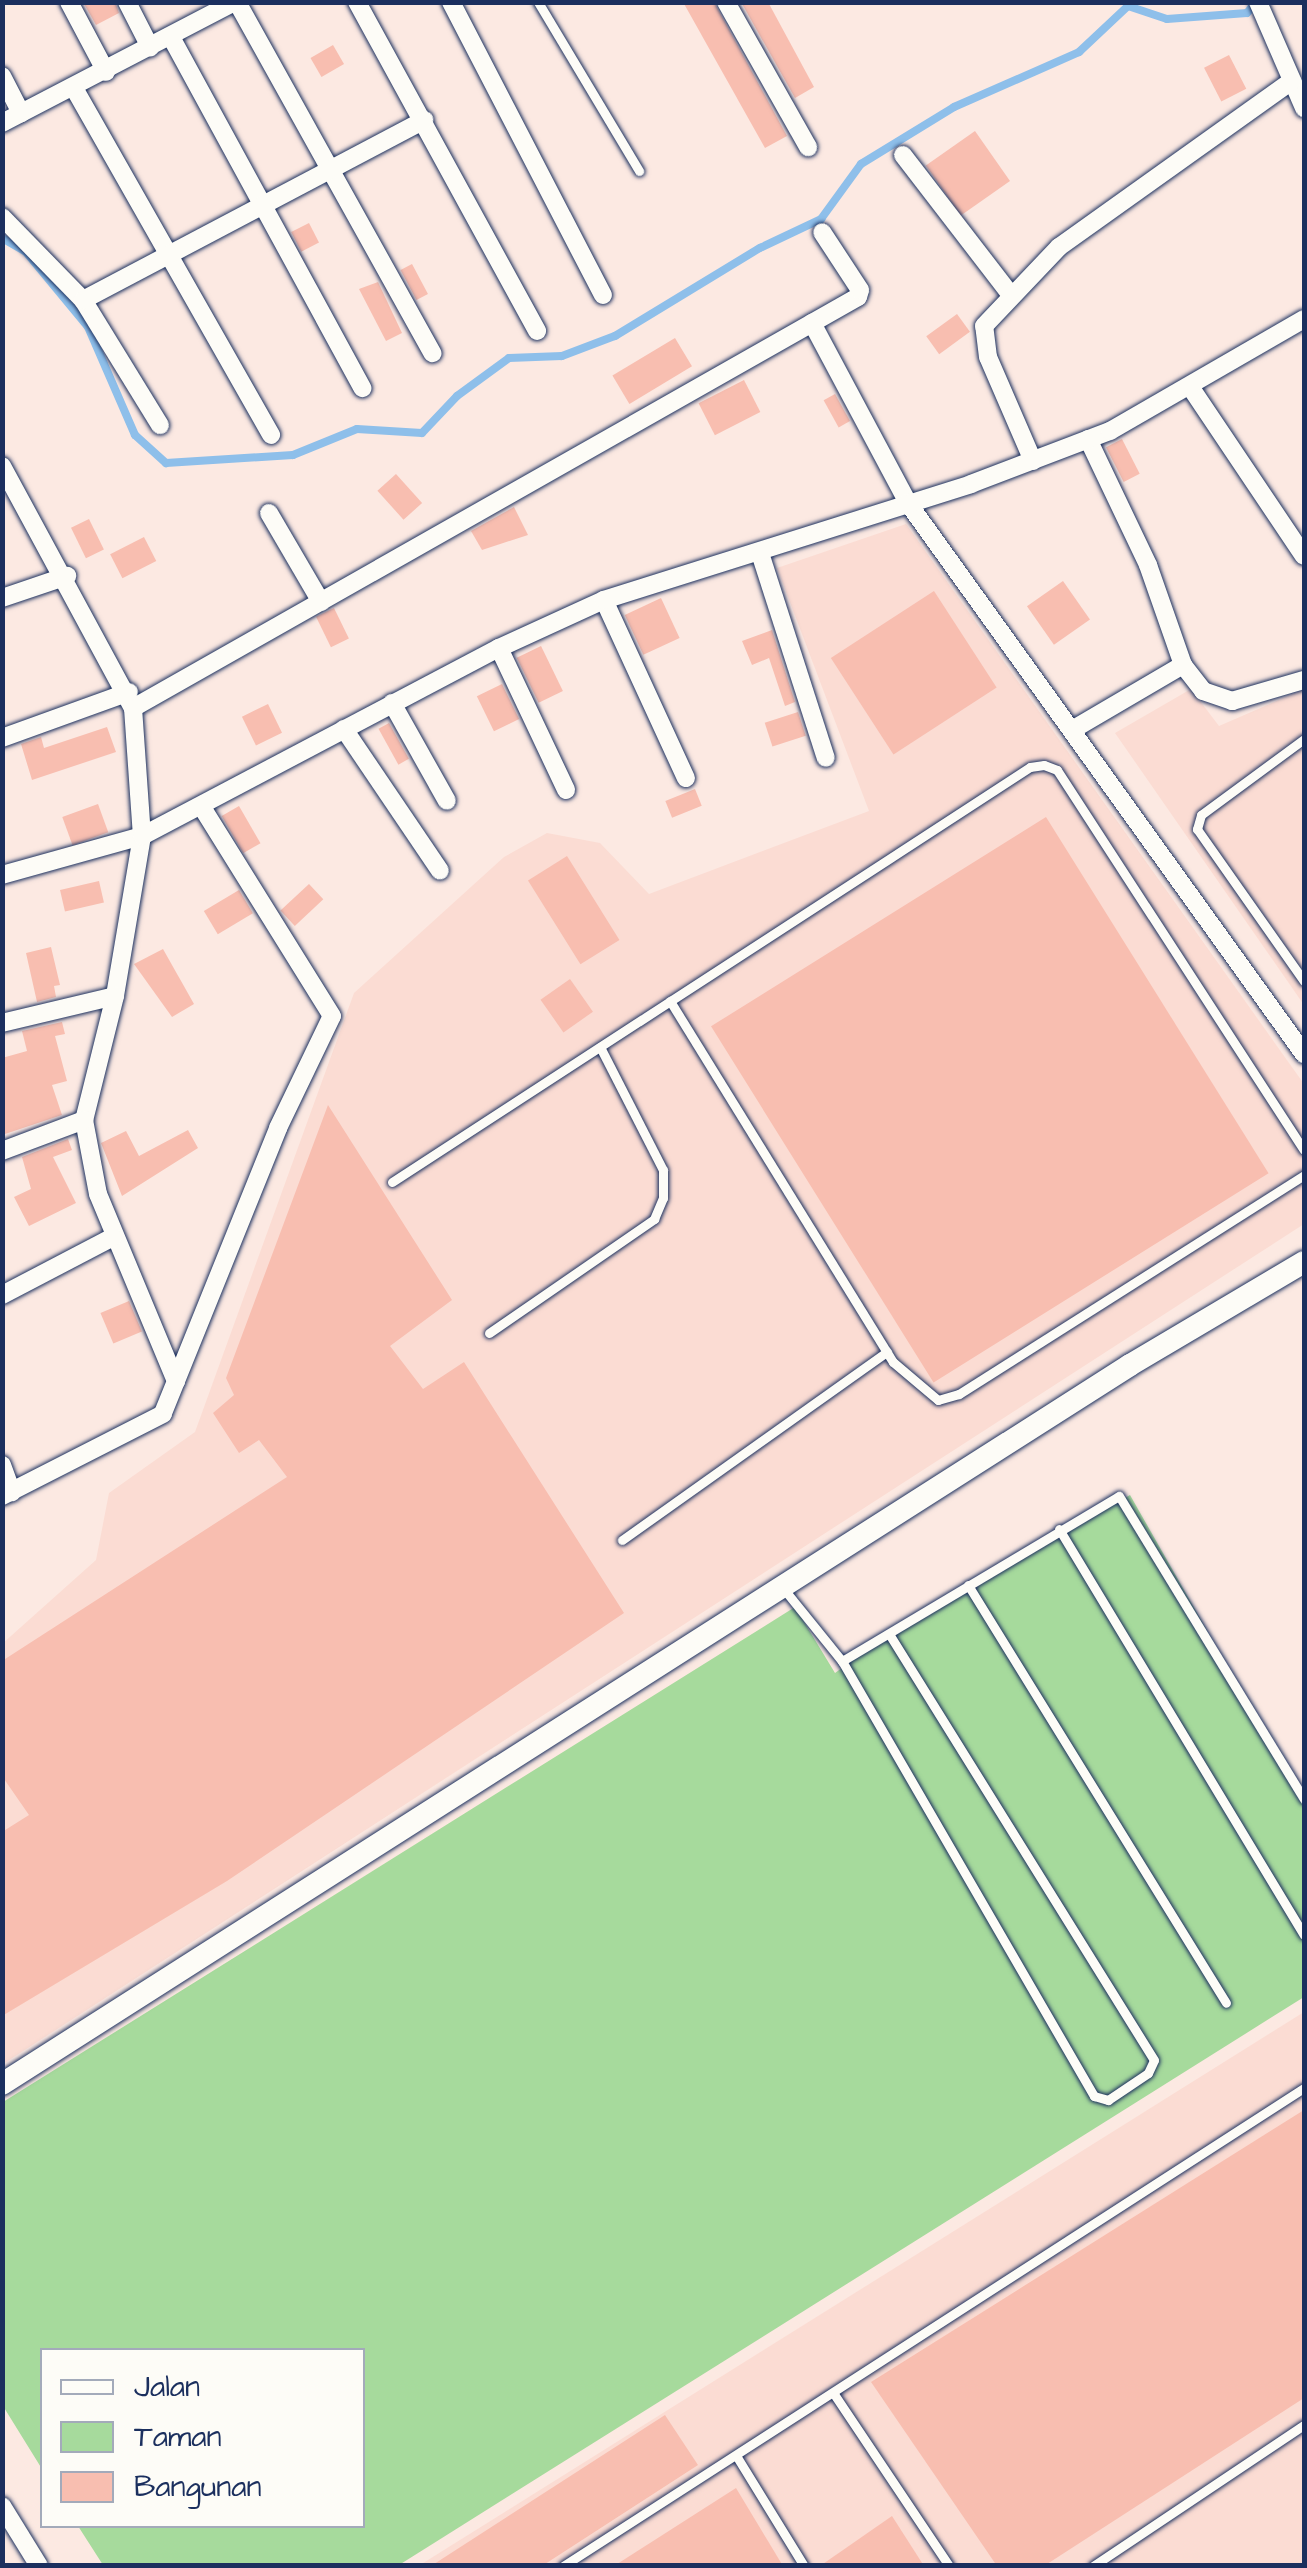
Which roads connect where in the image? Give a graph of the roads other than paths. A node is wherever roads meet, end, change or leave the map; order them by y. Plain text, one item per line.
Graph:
1 (69, 2) edge
2 (127, 2) edge
3 (235, 2) edge
4 (357, 2) edge
5 (451, 2) edge
6 (538, 2) edge
7 (726, 2) edge
8 (1260, 7) edge
9 (171, 38) junction
10 (150, 47) junction
11 (106, 72) junction
12 (2, 76) edge
13 (1292, 81) junction
14 (74, 88) junction
15 (1304, 108) edge
16 (21, 113) junction
17 (424, 120) junction
18 (2, 123) edge
19 (808, 147) dead end
20 (903, 156) dead end
21 (331, 170) junction
22 (639, 171) dead end
23 (264, 204) junction
24 (2, 217) edge
25 (822, 232) dead end
26 (172, 253) junction
27 (1010, 294) junction
28 (603, 295) dead end
29 (83, 300) junction
30 (1304, 319) edge
31 (812, 323) junction
32 (537, 331) dead end
33 (432, 353) dead end
34 (362, 388) dead end
35 (1191, 388) junction
36 (160, 425) dead end
37 (271, 435) dead end
38 (1088, 440) junction
39 (1033, 461) junction
40 (3, 468) edge
41 (908, 503) junction
42 (269, 514) dead end
43 (760, 552) junction
44 (1304, 556) edge
45 (66, 576) junction
46 (2, 598) edge
47 (604, 600) junction
48 (321, 602) junction
49 (498, 648) junction
50 (1183, 665) junction
51 (1304, 680) edge
52 (131, 700) junction
53 (392, 704) junction
54 (344, 730) junction
55 (1072, 730) junction
56 (2, 738) edge
57 (1304, 740) edge
58 (826, 758) dead end
59 (686, 778) dead end
60 (566, 790) dead end
61 (447, 801) dead end
62 (202, 806) junction
63 (142, 836) junction
64 (440, 872) dead end
65 (2, 875) edge
66 (1304, 981) edge
67 (115, 996) junction
68 (670, 1001) junction
69 (2, 1023) edge
70 (600, 1046) junction
71 (1304, 1054) edge
72 (84, 1120) junction
73 (1304, 1150) edge
74 (2, 1151) edge
75 (1304, 1176) edge
76 (392, 1182) dead end
77 (113, 1237) junction
78 (1304, 1262) edge
79 (2, 1295) edge
80 (489, 1333) dead end
81 (887, 1352) junction
82 (176, 1381) junction
83 (2, 1465) edge
84 (7, 1494) edge
85 (1059, 1529) junction
86 (622, 1540) dead end
87 (968, 1585) junction
88 (784, 1588) junction
89 (889, 1634) junction
90 (842, 1661) junction
91 (1304, 1800) edge
92 (1304, 1935) edge
93 (1226, 2003) dead end
94 (2, 2084) edge
95 (1304, 2088) edge
96 (834, 2394) junction
97 (1304, 2425) edge
98 (737, 2456) junction
99 (2, 2506) edge
100 (39, 2566) edge
101 (563, 2566) edge
102 (804, 2566) edge
103 (949, 2566) edge
104 (1093, 2566) edge

1 - 11 street
2 - 10 street
3 - 9 street
3 - 21 street
4 - 17 street
5 - 28 street
6 - 22 lane
7 - 19 street
8 - 13 street
9 - 10 street
9 - 23 street
10 - 11 street
11 - 14 street
12 - 16 street
13 - 15 street
13 - 27 street
14 - 16 street
14 - 26 street
16 - 18 street
17 - 21 street
17 - 32 street
20 - 27 street
21 - 23 street
21 - 33 street
23 - 26 street
23 - 34 street
24 - 29 street
25 - 31 street
26 - 29 street
26 - 37 street
27 - 39 street
29 - 36 street
30 - 35 street
31 - 41 street
31 - 48 street
35 - 38 street
35 - 44 street
38 - 39 street
38 - 50 street
39 - 41 street
40 - 45 street
41 - 43 street
41 - 55 street
42 - 48 street
43 - 47 street
43 - 58 street
45 - 46 street
45 - 52 street
47 - 49 street
47 - 59 street
48 - 52 street
49 - 53 street
49 - 60 street
50 - 51 street
50 - 55 street
52 - 56 street
52 - 63 street
53 - 54 street
53 - 61 street
54 - 62 street
54 - 64 street
55 - 71 street
57 - 66 lane
62 - 63 street
62 - 82 street
63 - 65 street
63 - 67 street
67 - 69 street
67 - 72 street
68 - 70 lane
68 - 73 lane
68 - 81 lane
70 - 76 lane
70 - 80 lane
72 - 74 street
72 - 77 street
75 - 81 lane
77 - 79 street
77 - 82 street
78 - 88 street
81 - 86 lane
82 - 84 street
83 - 84 street
85 - 87 lane
85 - 91 lane
85 - 92 lane
87 - 89 lane
87 - 93 lane
88 - 90 lane
88 - 94 street
89 - 90 lane
89 - 90 lane
95 - 96 lane
96 - 98 lane
96 - 103 lane
97 - 104 lane
98 - 101 lane
98 - 102 lane
99 - 100 street

